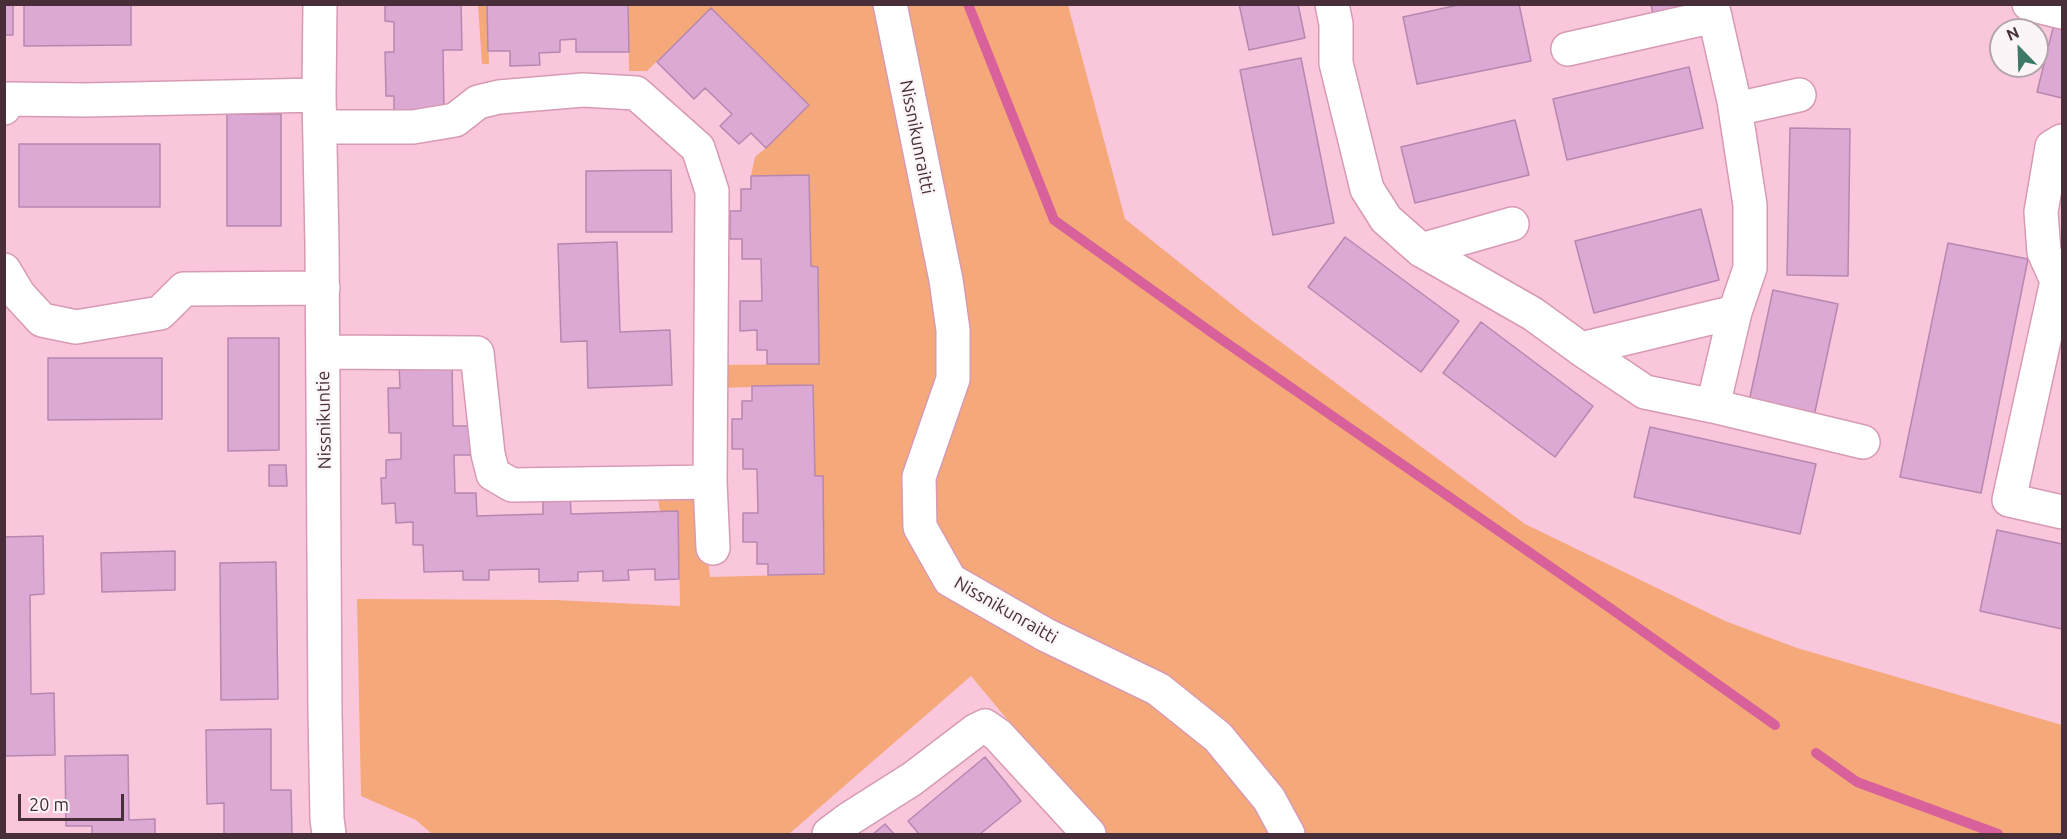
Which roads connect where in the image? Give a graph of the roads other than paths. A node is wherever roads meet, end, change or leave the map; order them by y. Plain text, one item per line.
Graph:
1 (320, 4) edge
2 (890, 4) edge
3 (2029, 4) edge
4 (1334, 5) edge
5 (1714, 10) edge
6 (2062, 12) edge
7 (1568, 49) dead end
8 (1799, 95) dead end
9 (4, 108) edge
10 (1736, 109) junction
11 (319, 111) junction
12 (2047, 147) edge
13 (1512, 224) dead end
14 (1421, 250) junction
15 (4, 270) edge
16 (2060, 281) edge
17 (323, 288) junction
18 (1735, 312) junction
19 (1581, 349) junction
20 (323, 352) junction
21 (1713, 406) junction
22 (1863, 442) dead end
23 (710, 482) junction
24 (2062, 512) edge
25 (713, 548) dead end
26 (329, 834) edge
27 (829, 834) edge
28 (1089, 834) edge
29 (1287, 834) edge

1 - 11 street, Nissnikuntie
2 - 29 street, Nissnikunraitti
3 - 6 street
4 - 14 street
5 - 7 street
5 - 10 street
8 - 10 street
9 - 11 street
10 - 18 street
11 - 17 street, Nissnikuntie
11 - 23 street
12 - 16 street
13 - 14 street
14 - 19 street
15 - 17 street
16 - 24 street
17 - 20 street, Nissnikuntie
18 - 19 street
18 - 21 street
19 - 21 street
20 - 23 street
20 - 26 street, Nissnikuntie
21 - 22 street
23 - 25 street
27 - 28 street

